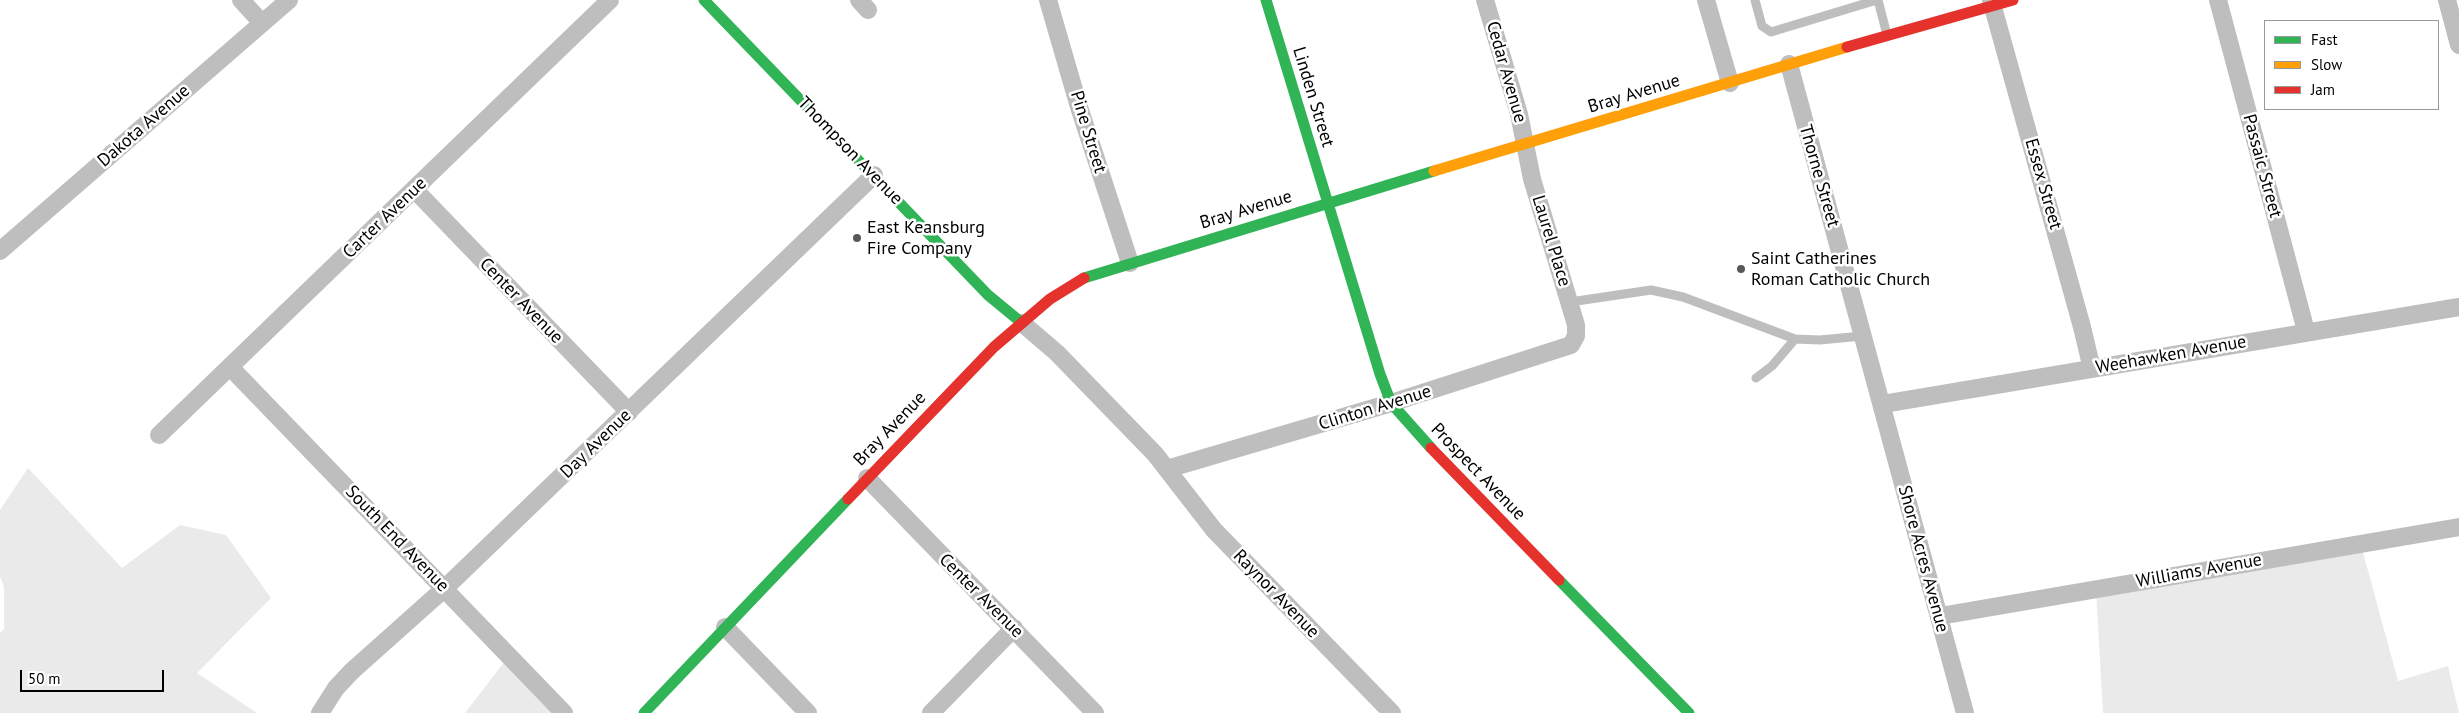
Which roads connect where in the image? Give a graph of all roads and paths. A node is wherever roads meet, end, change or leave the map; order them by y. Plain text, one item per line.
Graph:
1 (241, 0) edge
2 (289, 0) edge
3 (610, 0) edge
4 (704, 0) edge
5 (1048, 0) edge
6 (1266, 0) edge
7 (1485, 0) edge
8 (1706, 0) edge
9 (1755, 0) edge
10 (1877, 0) edge
11 (2014, 0) edge
12 (2218, 0) edge
13 (2447, 0) edge
14 (1992, 3) edge
15 (262, 24) junction
16 (1888, 35) junction
17 (2459, 45) edge
18 (1789, 64) junction
19 (1730, 83) junction
20 (1525, 145) junction
21 (874, 175) junction
22 (414, 189) junction
23 (1327, 204) junction
24 (0, 251) edge
25 (1130, 262) junction
26 (1570, 302) junction
27 (2459, 307) edge
28 (1022, 323) junction
29 (2306, 331) junction
30 (1576, 336) joint
31 (1862, 336) junction
32 (1795, 339) junction
33 (230, 367) junction
34 (2092, 369) junction
35 (1756, 378) dead end
36 (1391, 403) junction
37 (1883, 404) junction
38 (629, 412) junction
39 (159, 436) dead end
40 (1167, 469) junction
41 (867, 478) junction
42 (2459, 527) edge
43 (445, 588) junction
44 (1940, 616) junction
45 (725, 627) junction
46 (1014, 628) junction
47 (320, 713) edge
48 (564, 713) edge
49 (644, 713) edge
50 (808, 713) edge
51 (931, 713) edge
52 (1095, 713) edge
53 (1392, 713) edge
54 (1689, 713) edge
55 (1965, 713) edge

1 - 15 street
2 - 15 street, Dakota Avenue
3 - 22 street, Carter Avenue
4 - 21 street, Thompson Avenue
5 - 25 street, Pine Street
6 - 23 street, Linden Street
7 - 20 street, Cedar Avenue
8 - 19 street
9 - 10 lane
10 - 16 lane
11 - 14 street, Bray Avenue
12 - 29 street, Passaic Street
13 - 17 street
14 - 16 street, Bray Avenue
14 - 34 street, Essex Street
15 - 24 street, Dakota Avenue
16 - 18 street, Bray Avenue
18 - 19 street, Bray Avenue
18 - 31 street, Thorne Street
19 - 20 street, Bray Avenue
20 - 23 street, Bray Avenue
20 - 26 street, Laurel Place
21 - 28 street, Thompson Avenue
21 - 38 street, Day Avenue
22 - 33 street, Carter Avenue
22 - 38 street, Center Avenue
23 - 25 street, Bray Avenue
23 - 36 street, Prospect Avenue
25 - 28 street, Bray Avenue
26 - 30 street, Laurel Place
26 - 32 lane
27 - 29 street, Weehawken Avenue
28 - 40 street, Thompson Avenue
28 - 41 street, Bray Avenue
29 - 34 street, Weehawken Avenue
30 - 36 street, Clinton Avenue
31 - 32 lane
31 - 37 street, Thorne Street
32 - 35 lane
33 - 39 street, Carter Avenue
33 - 43 street, South End Avenue
34 - 37 street, Weehawken Avenue
36 - 40 street, Clinton Avenue
36 - 54 street, Prospect Avenue
37 - 44 street, Shore Acres Avenue
38 - 43 street, Day Avenue
40 - 53 street, Raynor Avenue
41 - 45 street, Bray Avenue
41 - 46 street, Center Avenue
42 - 44 street, Williams Avenue
43 - 47 street, Day Avenue
43 - 48 street, South End Avenue
44 - 55 street, Shore Acres Avenue
45 - 49 street, Bray Avenue
45 - 50 street
46 - 51 street
46 - 52 street, Center Avenue

